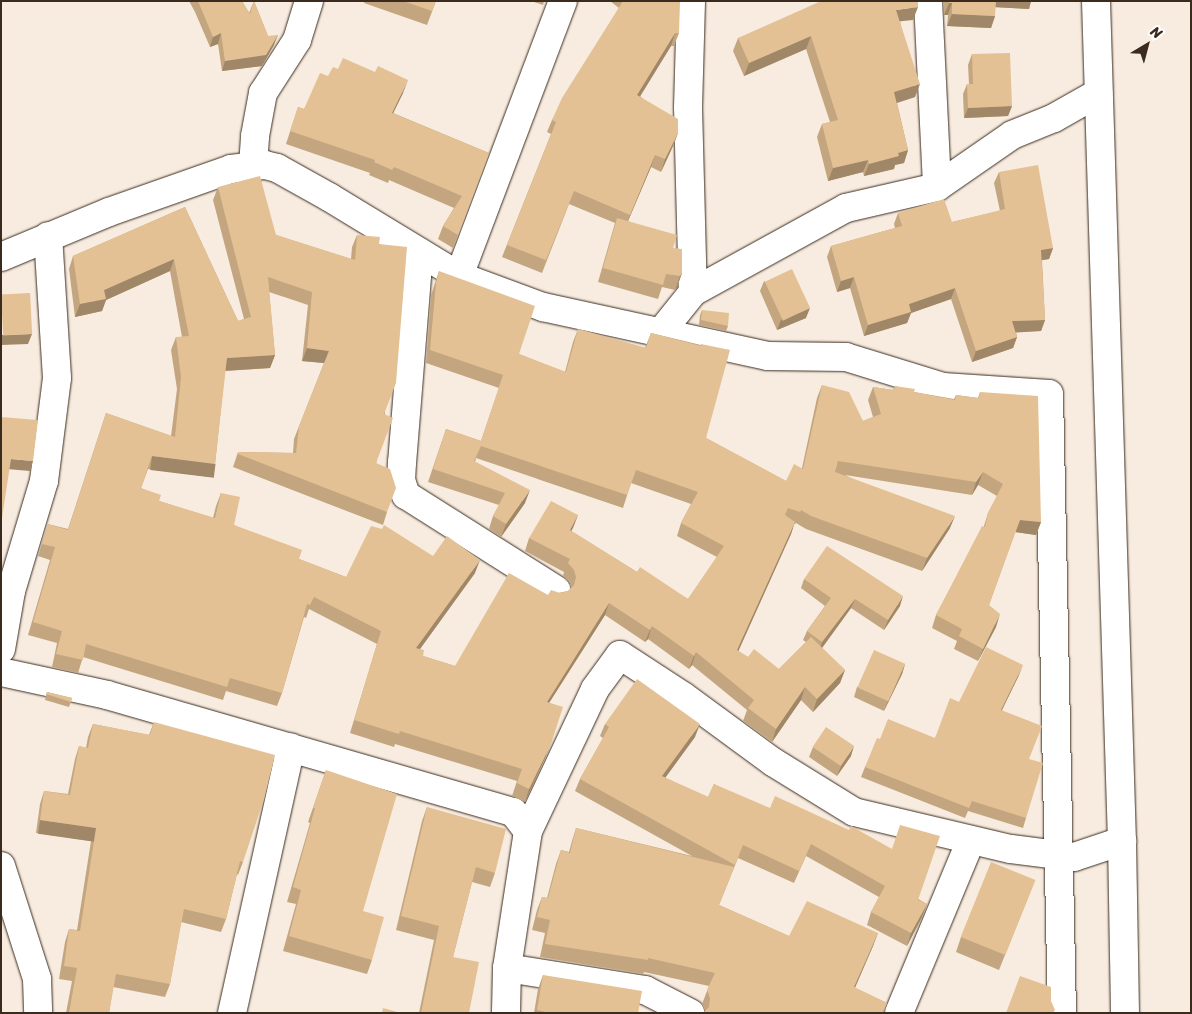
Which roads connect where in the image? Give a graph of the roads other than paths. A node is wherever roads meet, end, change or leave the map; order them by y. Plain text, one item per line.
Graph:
1 (309, 1) edge
2 (563, 1) edge
3 (691, 1) edge
4 (928, 1) edge
5 (1096, 1) edge
6 (1098, 93) junction
7 (253, 166) junction
8 (937, 187) junction
9 (48, 236) junction
10 (419, 252) junction
11 (1, 257) edge
12 (459, 276) junction
13 (693, 292) junction
14 (661, 332) junction
15 (556, 590) edge
16 (1, 649) edge
17 (1, 672) edge
18 (291, 747) junction
19 (528, 831) junction
20 (971, 840) junction
21 (1122, 840) junction
22 (1059, 855) junction
23 (1, 866) edge
24 (507, 968) junction
25 (38, 1013) edge
26 (232, 1013) edge
27 (506, 1013) edge
28 (690, 1013) edge
29 (899, 1013) edge
30 (1062, 1013) edge
31 (1125, 1013) edge

1 - 7 street
2 - 12 street
3 - 13 street
4 - 8 street
5 - 6 street
6 - 8 street
6 - 21 street
7 - 9 street
7 - 10 street
8 - 13 street
9 - 11 street
9 - 16 street
10 - 12 street
10 - 15 street
12 - 14 street
13 - 14 street
14 - 22 street
17 - 18 street
18 - 19 street
18 - 26 street
19 - 20 street
19 - 24 street
20 - 22 street
20 - 29 street
21 - 22 street
21 - 31 street
22 - 30 street
23 - 25 street
24 - 27 street
24 - 28 street

